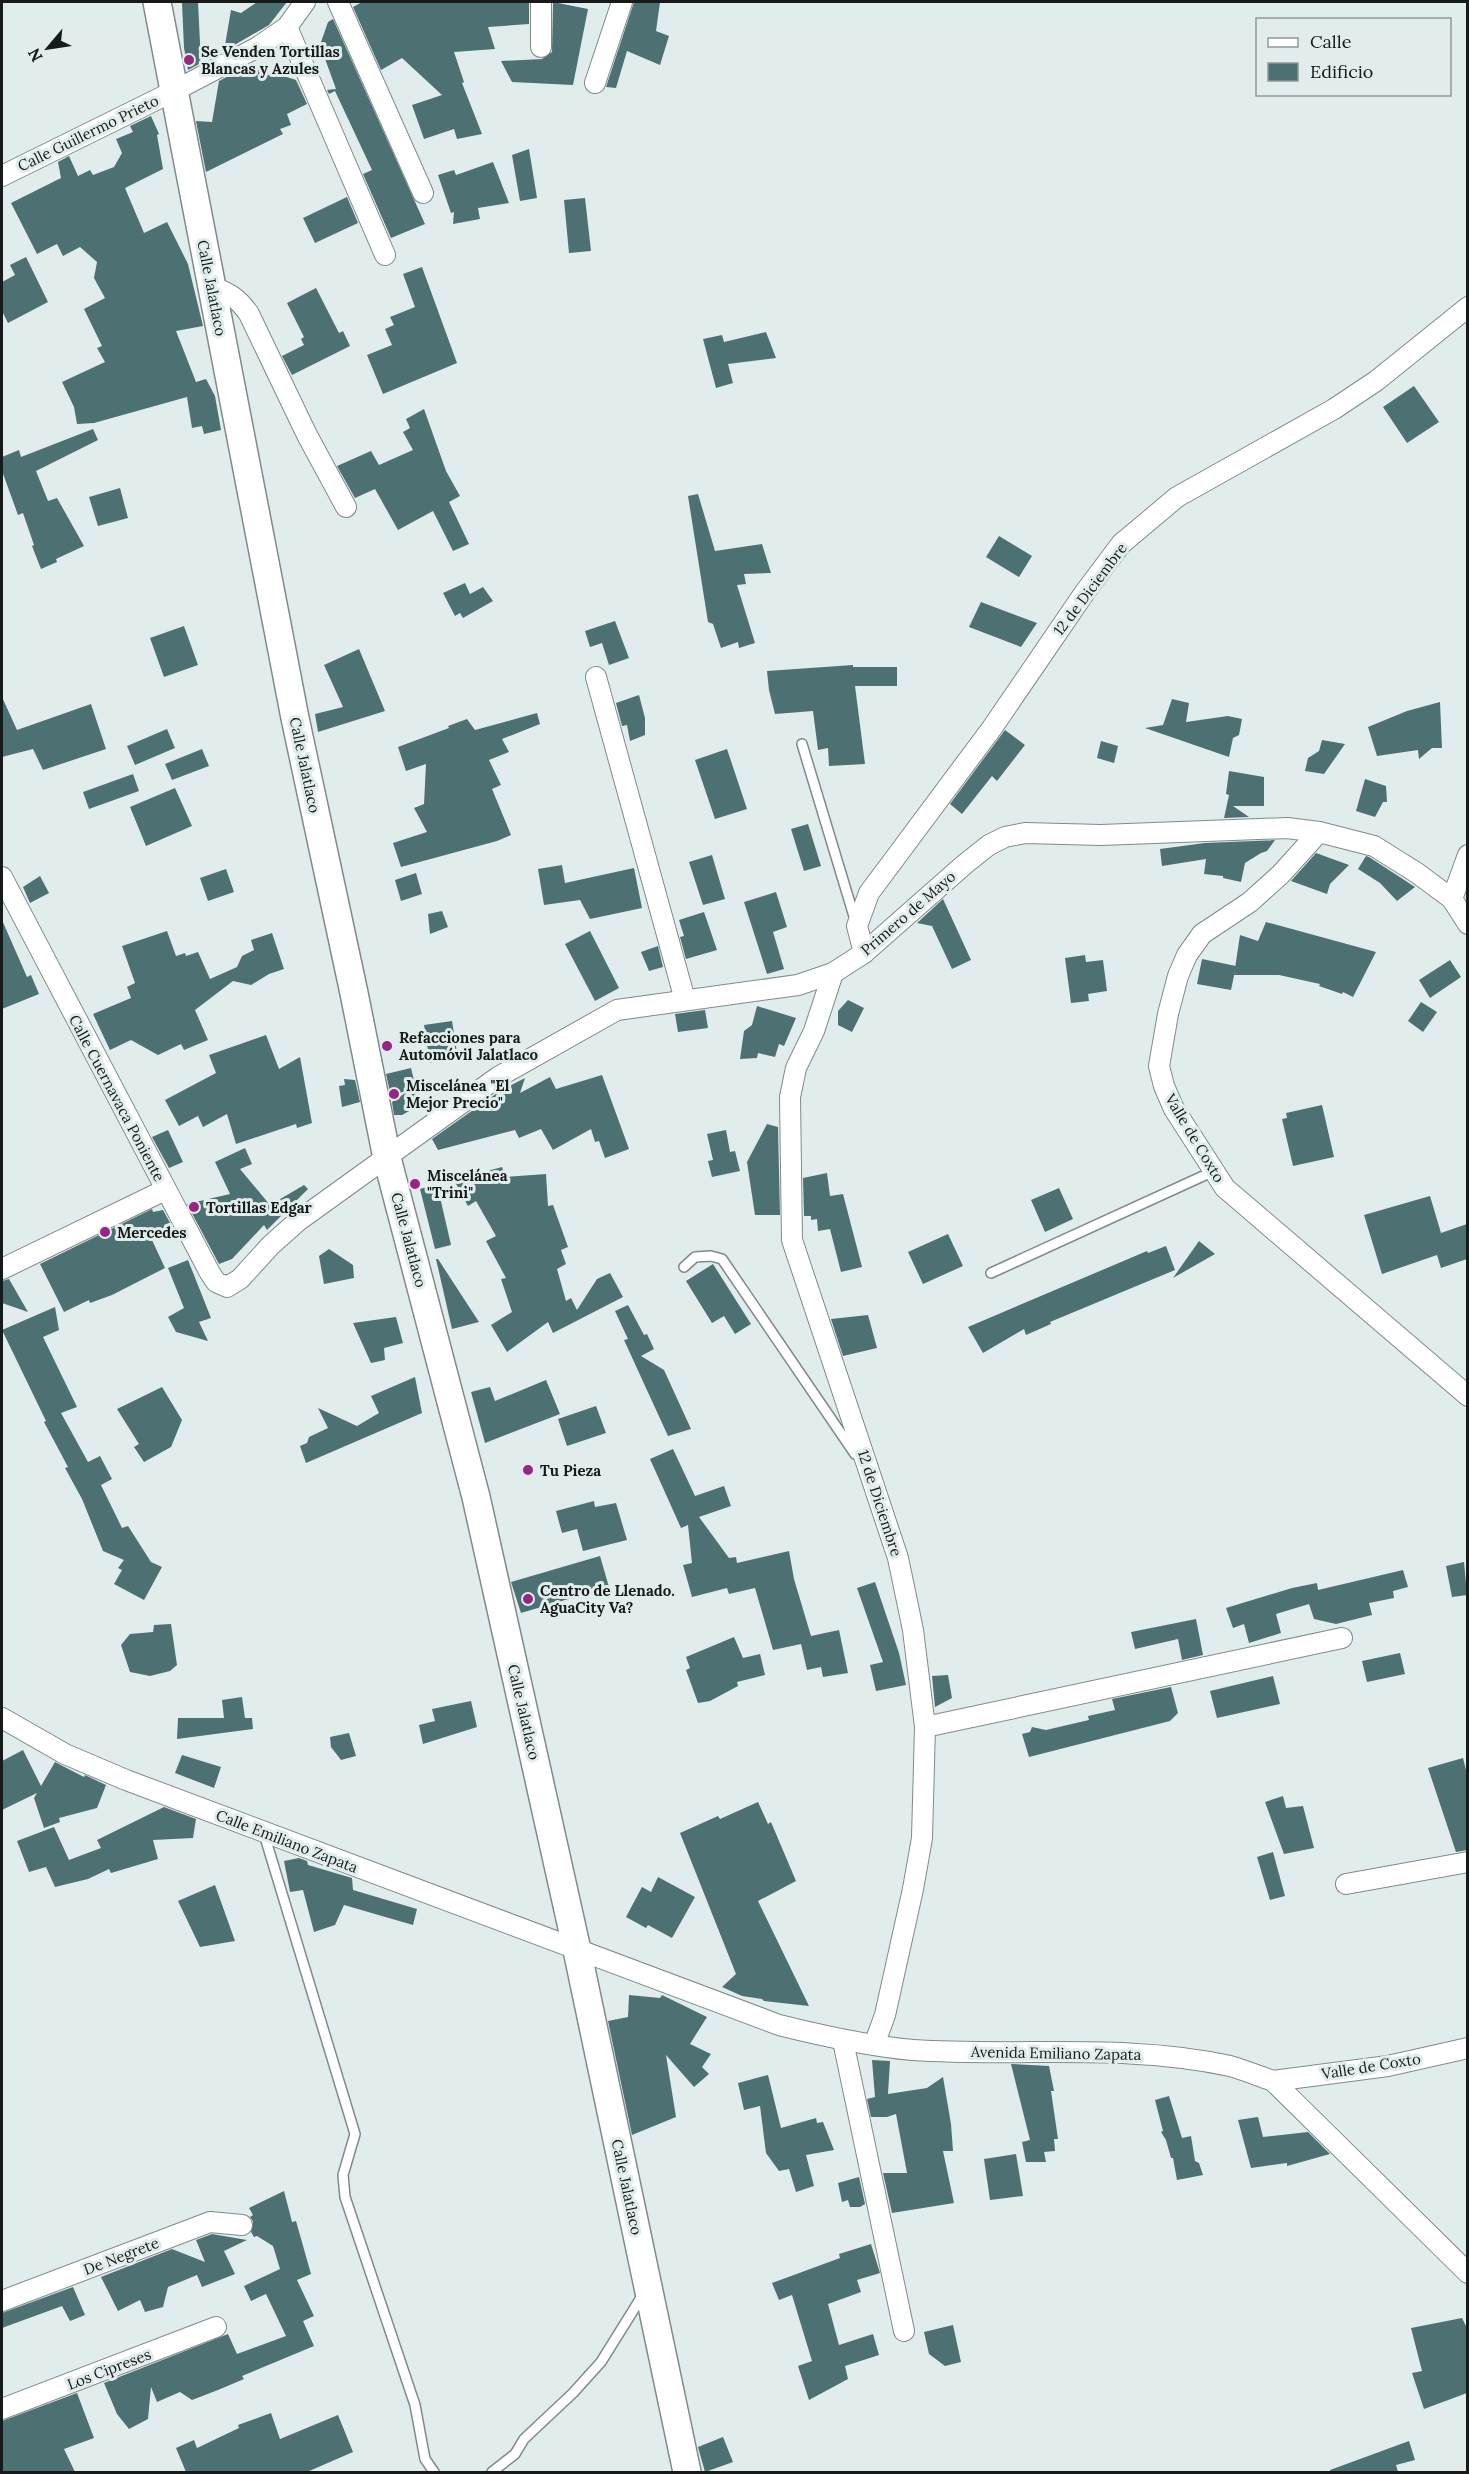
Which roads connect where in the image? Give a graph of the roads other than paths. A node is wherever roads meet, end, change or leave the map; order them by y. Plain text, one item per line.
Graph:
1 (157, 2) edge
2 (305, 2) edge
3 (338, 2) edge
4 (541, 2) edge
5 (622, 2) edge
6 (287, 27) junction
7 (541, 47) dead end
8 (596, 83) dead end
9 (174, 91) junction
10 (2, 176) edge
11 (423, 193) dead end
12 (385, 255) dead end
13 (211, 286) junction
14 (1467, 308) edge
15 (346, 507) dead end
16 (596, 676) dead end
17 (802, 744) dead end
18 (1319, 832) junction
19 (1467, 855) edge
20 (2, 877) edge
21 (1452, 899) junction
22 (1467, 924) edge
23 (856, 926) junction
24 (864, 953) junction
25 (833, 973) junction
26 (685, 1000) junction
27 (387, 1158) junction
28 (1214, 1171) junction
29 (165, 1190) junction
30 (684, 1268) dead end
31 (2, 1269) edge
32 (991, 1273) dead end
33 (1467, 1396) edge
34 (871, 1479) junction
35 (1342, 1638) dead end
36 (2, 1718) edge
37 (925, 1727) junction
38 (264, 1832) junction
39 (1467, 1863) edge
40 (1346, 1884) dead end
41 (577, 1950) junction
42 (843, 2042) junction
43 (874, 2045) junction
44 (1467, 2048) edge
45 (1273, 2080) junction
46 (242, 2225) dead end
47 (1467, 2273) edge
48 (648, 2286) junction
49 (2, 2301) edge
50 (216, 2328) dead end
51 (904, 2331) dead end
52 (2, 2409) edge
53 (435, 2472) edge
54 (492, 2472) edge
55 (687, 2472) edge

1 - 9 main road, Calle Jalatlaco
2 - 6 street, Calle Guillermo Prieto
3 - 11 street
4 - 7 street
5 - 8 street
6 - 9 street, Calle Guillermo Prieto
6 - 12 street
9 - 10 street, Calle Guillermo Prieto
9 - 13 main road, Calle Jalatlaco
13 - 15 street
13 - 27 main road, Calle Jalatlaco
14 - 23 street, 12 de Diciembre
16 - 26 street
17 - 23 lane
18 - 21 street, Primero de Mayo
18 - 24 street, Primero de Mayo
18 - 28 street, Valle de Coxto
19 - 21 street
20 - 29 street, Calle Cuernavaca Poniente
21 - 22 street
23 - 24 street
24 - 25 street, Primero de Mayo
25 - 26 street, Primero de Mayo
25 - 34 street, 12 de Diciembre
26 - 27 street, Primero de Mayo
27 - 29 street, Primero de Mayo
27 - 41 main road, Calle Jalatlaco
28 - 32 lane
28 - 33 street, Valle de Coxto
29 - 31 street, Calle Cuernavaca Poniente
30 - 34 lane
34 - 37 street, 12 de Diciembre
35 - 37 street
36 - 38 street, Calle Emiliano Zapata
37 - 43 street, 12 de Diciembre
38 - 41 street, Calle Emiliano Zapata
38 - 53 lane
39 - 40 street
41 - 42 street, Avenida Emiliano Zapata
41 - 48 main road, Calle Jalatlaco
42 - 43 street, Avenida Emiliano Zapata
42 - 51 street
43 - 45 street, Avenida Emiliano Zapata
44 - 45 street, Valle de Coxto
45 - 47 street, Avenida Emiliano Zapata
46 - 49 street, De Negrete
48 - 54 lane
48 - 55 main road, Calle Jalatlaco
50 - 52 street, Los Cipreses

